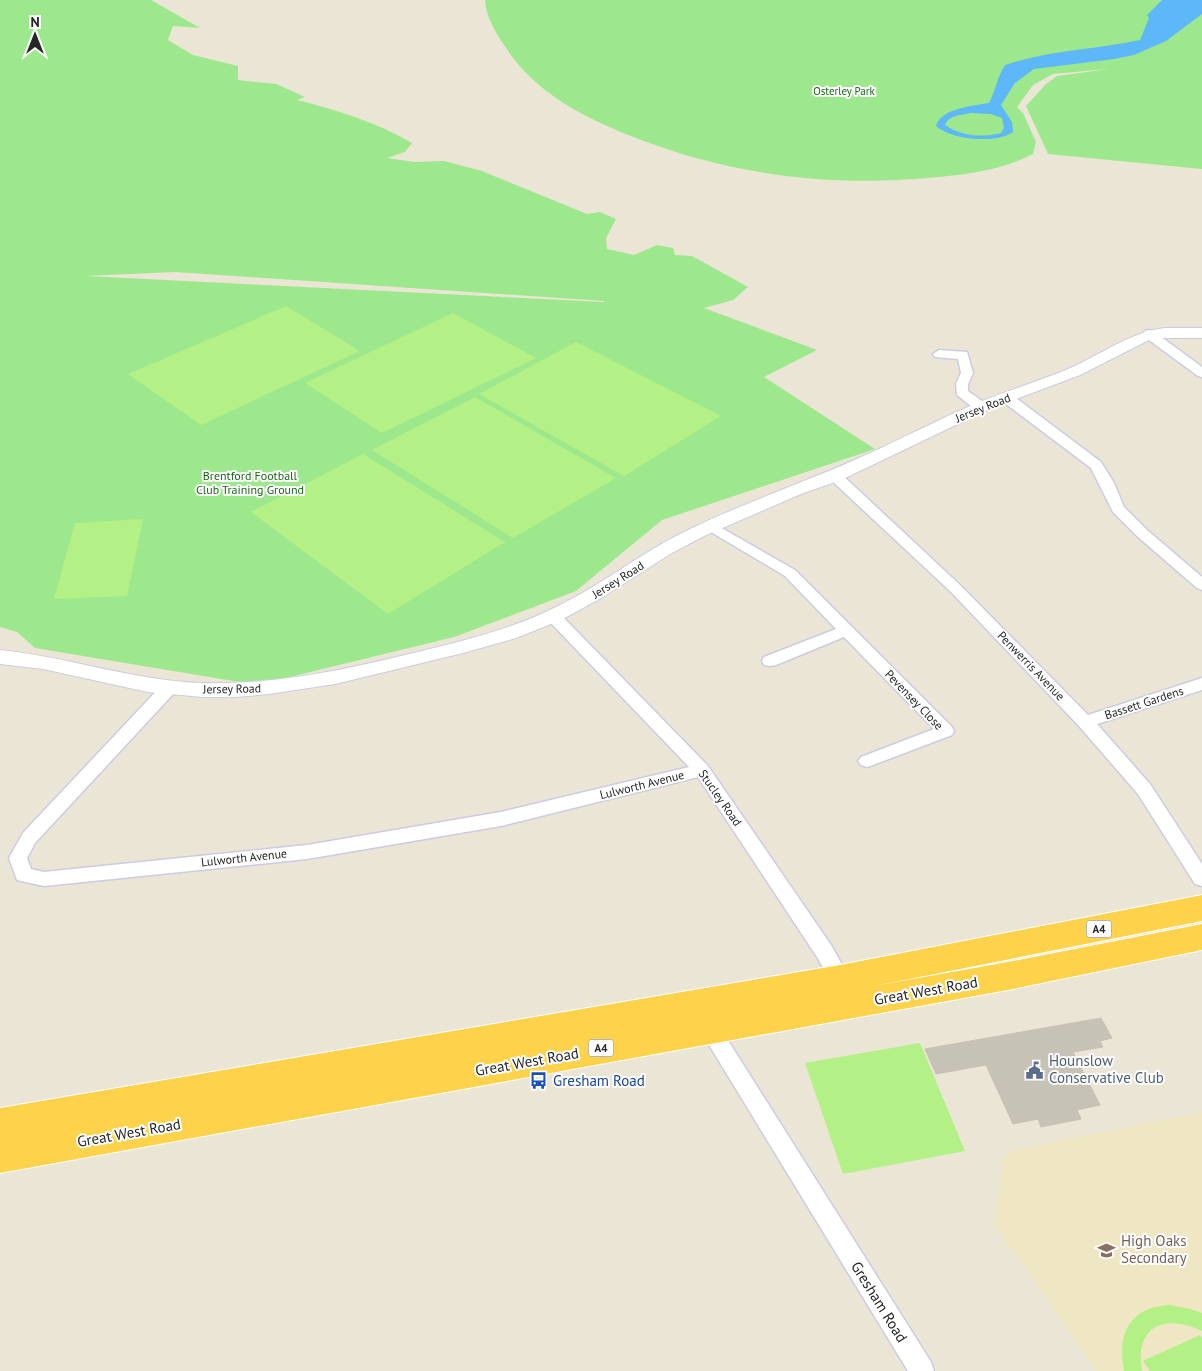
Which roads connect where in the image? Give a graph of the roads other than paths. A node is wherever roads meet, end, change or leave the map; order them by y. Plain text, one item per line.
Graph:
1 (1202, 333) edge
2 (1149, 334) junction
3 (939, 354) dead end
4 (1202, 373) edge
5 (1007, 398) junction
6 (981, 407) junction
7 (835, 476) junction
8 (711, 526) junction
9 (1202, 585) edge
10 (554, 616) junction
11 (846, 631) junction
12 (0, 657) edge
13 (770, 661) dead end
14 (1202, 684) edge
15 (169, 688) junction
16 (1085, 722) junction
17 (867, 761) dead end
18 (702, 770) junction
19 (1202, 879) edge
20 (1202, 908) edge
21 (1202, 937) edge
22 (840, 979) junction
23 (710, 1029) junction
24 (0, 1124) edge
25 (0, 1156) edge
26 (922, 1371) edge

1 - 2 street, Jersey Road
2 - 4 street
2 - 5 street, Jersey Road
3 - 6 street
5 - 6 street, Jersey Road
5 - 9 street
6 - 7 street, Jersey Road
7 - 8 street, Jersey Road
7 - 16 street, Penwerris Avenue
8 - 10 street, Jersey Road
8 - 11 street, Pevensey Close
10 - 15 street, Jersey Road
10 - 18 street, Stucley Road
11 - 13 street
11 - 17 street, Pevensey Close
12 - 15 street, Jersey Road
14 - 16 street, Bassett Gardens
15 - 18 street, Lulworth Avenue
16 - 19 street, Penwerris Avenue
18 - 22 street, Stucley Road
20 - 22 highway, Great West Road / A4
21 - 23 highway, Great West Road / A4
22 - 24 highway, Great West Road / A4
23 - 25 highway, Great West Road / A4
23 - 26 street, Gresham Road

